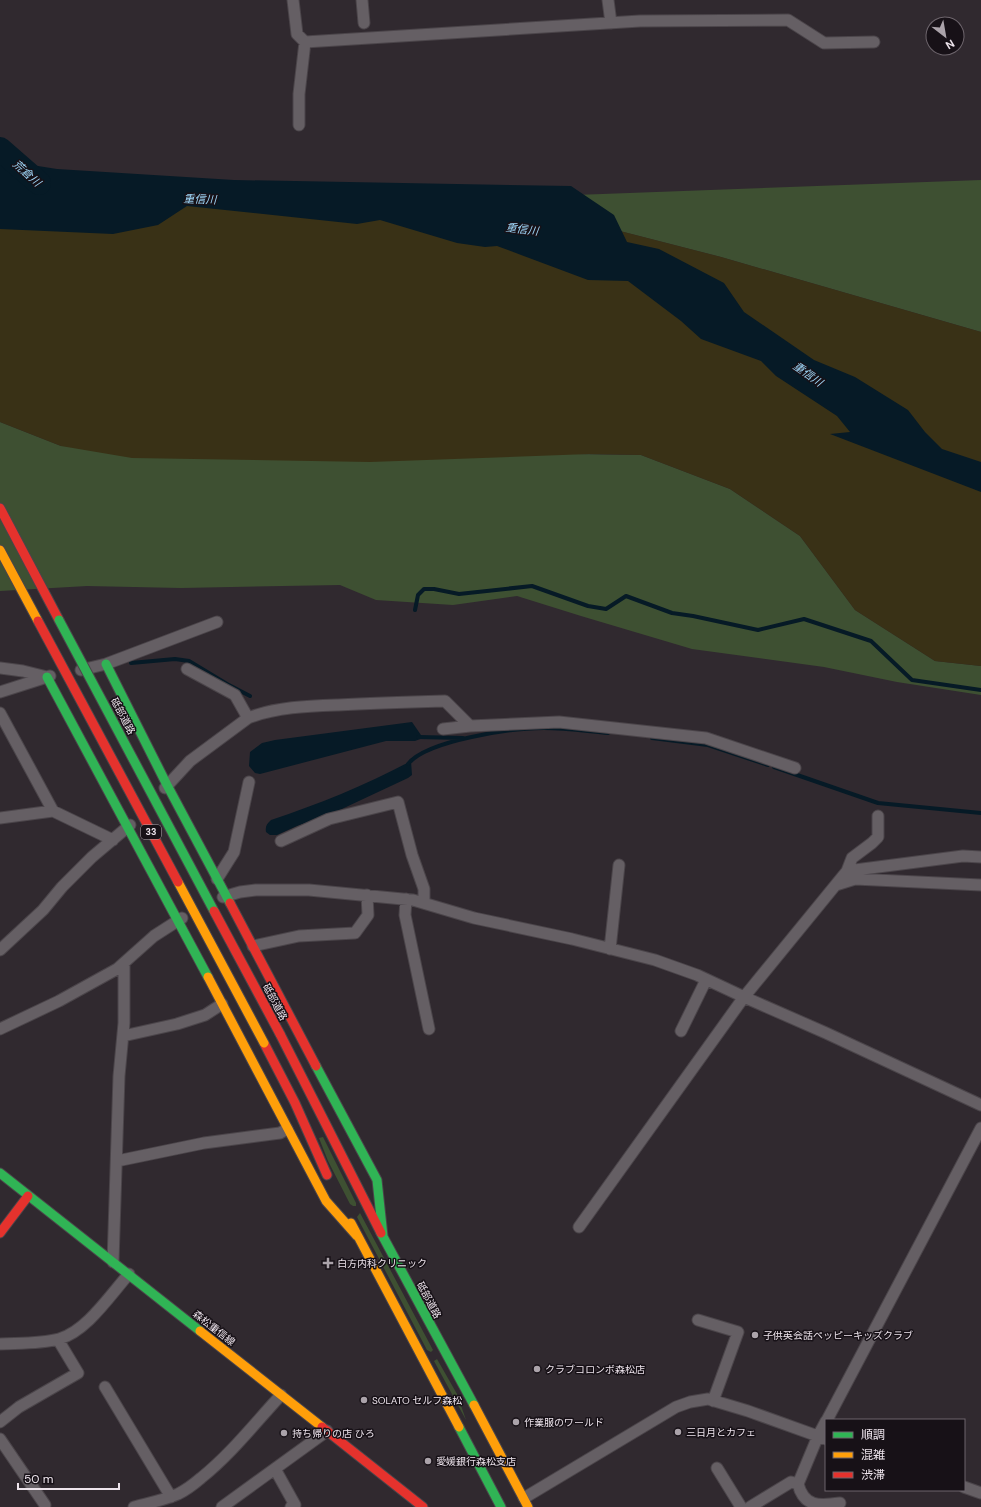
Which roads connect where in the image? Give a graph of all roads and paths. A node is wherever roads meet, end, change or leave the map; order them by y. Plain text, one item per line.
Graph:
1 (293, 0) edge
2 (362, 0) edge
3 (608, 0) edge
4 (364, 23) dead end
5 (611, 23) junction
6 (305, 42) junction
7 (874, 42) dead end
8 (299, 125) dead end
9 (0, 508) edge
10 (0, 550) edge
11 (217, 622) dead end
12 (106, 664) junction
13 (0, 668) edge
14 (187, 669) dead end
15 (47, 677) junction
16 (0, 692) edge
17 (0, 713) edge
18 (248, 718) junction
19 (470, 726) junction
20 (444, 729) dead end
21 (795, 768) dead end
22 (249, 782) dead end
23 (167, 785) junction
24 (53, 811) junction
25 (878, 816) dead end
26 (0, 818) edge
27 (128, 827) junction
28 (113, 840) junction
29 (281, 840) dead end
30 (981, 857) edge
31 (619, 865) dead end
32 (847, 871) junction
33 (217, 880) junction
34 (836, 885) junction
35 (981, 885) edge
36 (226, 895) junction
37 (367, 895) junction
38 (406, 899) junction
39 (424, 903) junction
40 (178, 920) junction
41 (1, 945) edge
42 (253, 946) junction
43 (610, 949) junction
44 (124, 964) junction
45 (706, 980) junction
46 (744, 997) junction
47 (222, 1004) junction
48 (0, 1029) edge
49 (430, 1029) dead end
50 (681, 1031) dead end
51 (122, 1036) junction
52 (981, 1105) edge
53 (981, 1128) edge
54 (287, 1129) junction
55 (117, 1161) junction
56 (0, 1173) edge
57 (330, 1181) dead end
58 (28, 1196) junction
59 (340, 1201) dead end
60 (579, 1227) dead end
61 (0, 1233) edge
62 (357, 1236) junction
63 (383, 1236) junction
64 (113, 1262) junction
65 (129, 1274) junction
66 (698, 1320) dead end
67 (60, 1339) junction
68 (0, 1344) edge
69 (105, 1387) dead end
70 (281, 1395) junction
71 (713, 1401) junction
72 (827, 1419) edge
73 (0, 1422) edge
74 (825, 1425) edge
75 (327, 1431) junction
76 (822, 1437) edge
77 (0, 1439) edge
78 (717, 1468) dead end
79 (275, 1469) junction
80 (798, 1484) junction
81 (965, 1487) edge
82 (981, 1493) edge
83 (171, 1497) junction
84 (526, 1502) edge
85 (840, 1503) dead end
86 (40, 1504) edge
87 (513, 1504) dead end
88 (811, 1506) edge
89 (134, 1507) edge
90 (222, 1507) edge
91 (291, 1507) edge
92 (423, 1507) edge
93 (501, 1507) edge
94 (741, 1507) edge
95 (750, 1507) edge

1 - 6 street
2 - 4 street
3 - 5 street
5 - 6 street
5 - 7 street
6 - 8 street
9 - 63 main road, 砥部道路 / 33, bridge
10 - 57 main road, 33, bridge
11 - 12 street
12 - 15 street
12 - 23 main road
13 - 15 street
14 - 18 street
15 - 16 street
15 - 27 main road
17 - 24 street
18 - 19 street
18 - 23 street
19 - 20 street
19 - 21 street
22 - 33 street
23 - 27 street
23 - 33 main road
24 - 26 street
24 - 28 street
25 - 32 street
27 - 28 street
27 - 40 main road
28 - 41 street
29 - 39 street
30 - 32 street
31 - 43 street
32 - 34 street
33 - 36 main road
34 - 35 street
34 - 46 street
36 - 37 street
36 - 40 street
36 - 42 main road
37 - 38 street
37 - 42 street
38 - 39 street
38 - 49 street
39 - 43 street
40 - 44 street
40 - 47 main road
42 - 63 main road
43 - 45 street
44 - 48 street
44 - 51 street
45 - 46 street
45 - 50 street
46 - 52 street
46 - 60 street
47 - 51 street
47 - 54 main road
51 - 55 street
53 - 72 street
54 - 55 street
54 - 62 main road
55 - 64 street
56 - 58 main road, 森松重信線
58 - 61 main road
58 - 64 main road, 森松重信線
59 - 62 main road
62 - 93 main road
63 - 84 main road, 砥部道路 / 33
64 - 65 main road, 森松重信線
65 - 67 street
65 - 70 main road, 森松重信線
66 - 71 street
67 - 68 street
67 - 73 street
69 - 83 street
70 - 75 main road, 森松重信線
70 - 83 street
71 - 76 street
71 - 84 street
74 - 76 street
75 - 79 street
75 - 92 main road, 森松重信線
76 - 80 street
77 - 86 street
78 - 94 street
79 - 90 street
79 - 91 street
80 - 88 street
80 - 95 street
81 - 82 street
83 - 89 street
84 - 87 main road
85 - 88 street

